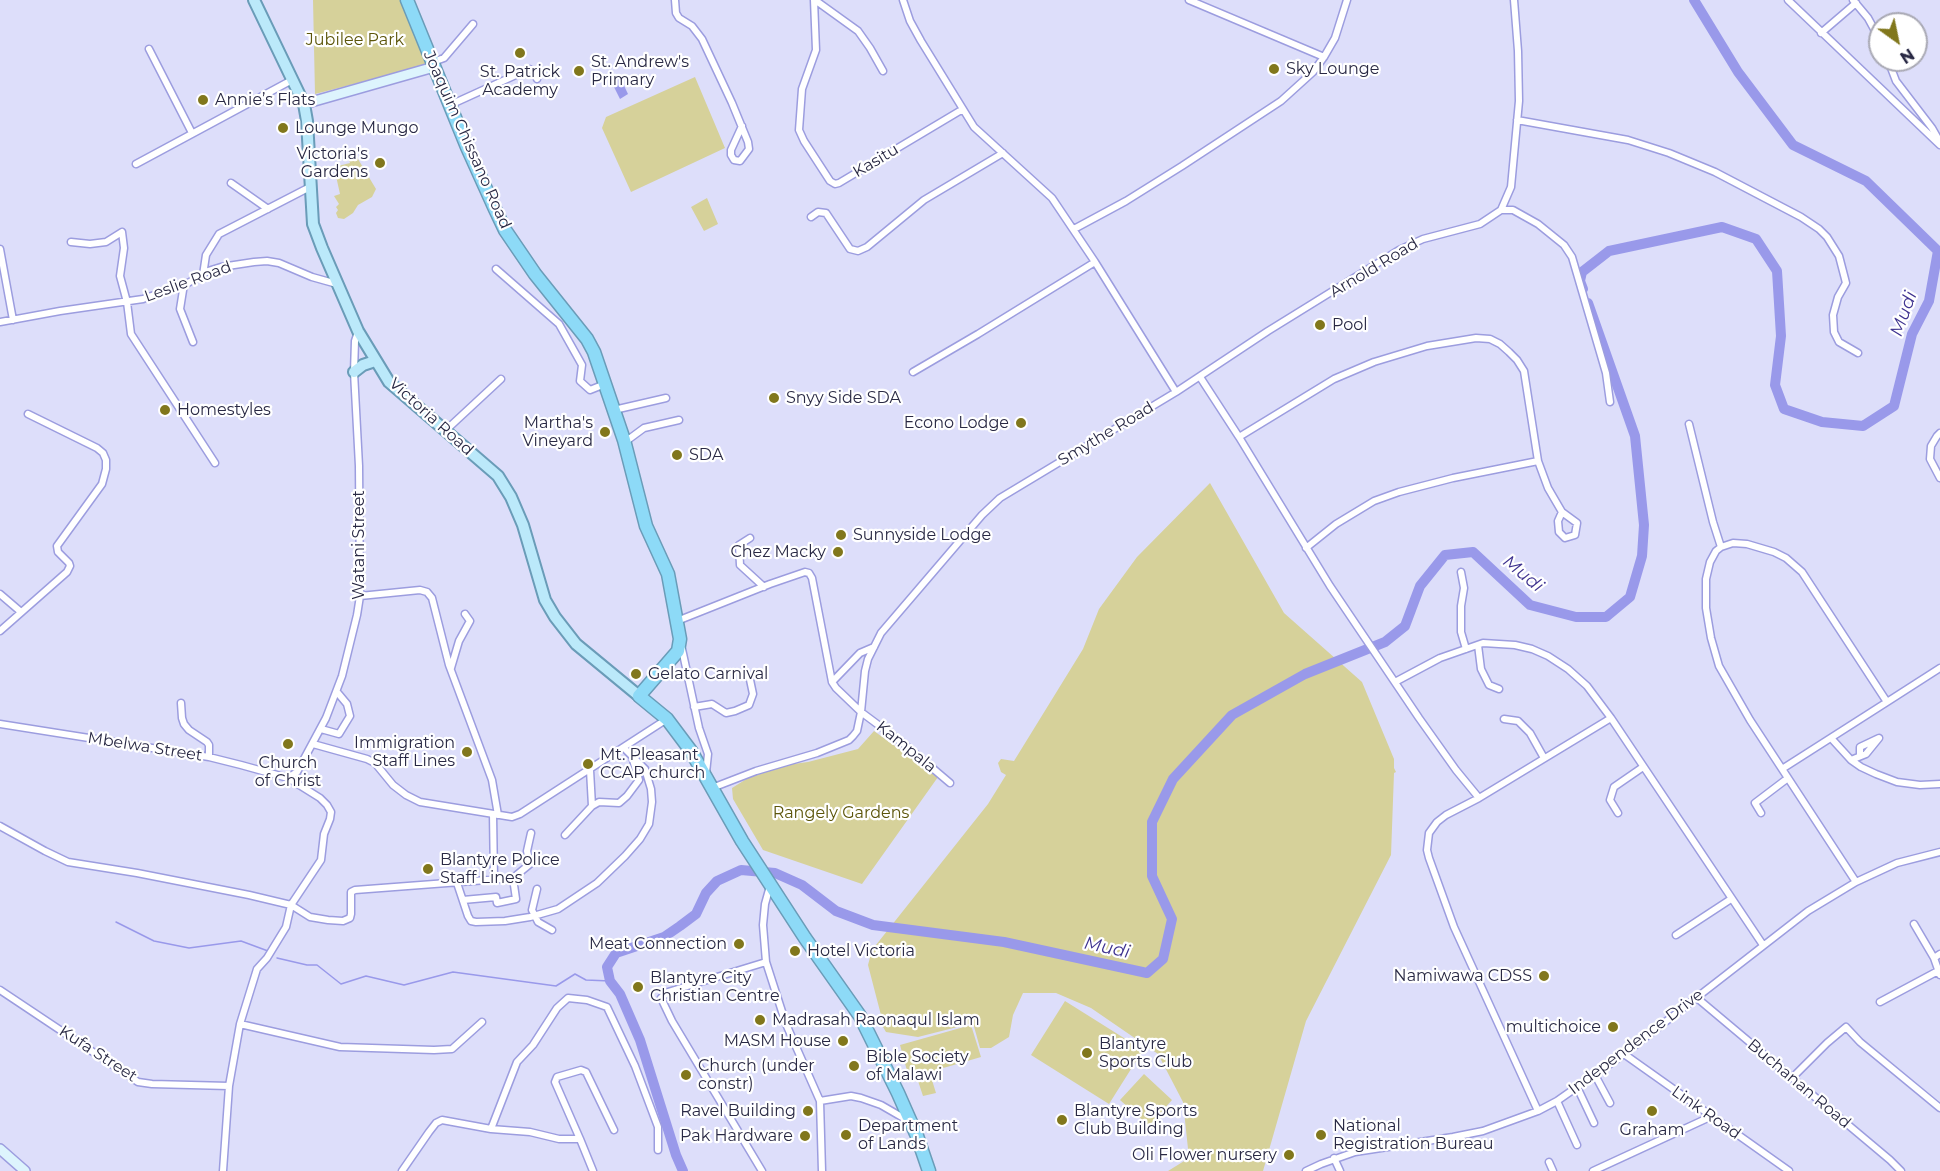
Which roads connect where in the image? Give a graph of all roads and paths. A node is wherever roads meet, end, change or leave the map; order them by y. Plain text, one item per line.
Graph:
1 (254, 0) edge
2 (407, 0) edge
3 (675, 0) edge
4 (814, 0) edge
5 (903, 0) edge
6 (1189, 0) edge
7 (1347, 0) edge
8 (1514, 0) edge
9 (1788, 0) edge
10 (1854, 2) edge
11 (1868, 18) edge
12 (473, 24) dead end
13 (1821, 33) junction
14 (149, 49) dead end
15 (1324, 57) junction
16 (433, 64) junction
17 (883, 71) dead end
18 (1893, 72) edge
19 (537, 79) dead end
20 (292, 80) junction
21 (304, 104) junction
22 (449, 105) junction
23 (963, 109) junction
24 (1517, 120) junction
25 (742, 126) junction
26 (192, 133) junction
27 (1940, 144) edge
28 (1003, 153) junction
29 (136, 164) dead end
30 (231, 183) dead end
31 (310, 187) junction
32 (268, 209) junction
33 (1501, 210) junction
34 (811, 217) dead end
35 (1074, 230) junction
36 (71, 242) dead end
37 (0, 249) edge
38 (1095, 262) junction
39 (496, 269) dead end
40 (202, 274) junction
41 (184, 284) junction
42 (338, 284) junction
43 (128, 302) junction
44 (13, 320) junction
45 (0, 322) edge
46 (358, 331) junction
47 (192, 342) dead end
48 (1858, 353) dead end
49 (375, 362) junction
50 (354, 372) junction
51 (912, 372) dead end
52 (1200, 377) junction
53 (501, 379) dead end
54 (605, 384) junction
55 (1176, 392) junction
56 (666, 398) dead end
57 (1610, 402) dead end
58 (614, 410) junction
59 (28, 414) dead end
60 (679, 420) dead end
61 (1689, 424) dead end
62 (446, 431) junction
63 (1940, 434) edge
64 (1239, 437) junction
65 (625, 442) junction
66 (1538, 461) junction
67 (215, 463) dead end
68 (1940, 478) edge
69 (1562, 512) dead end
70 (750, 538) dead end
71 (1721, 547) junction
72 (1306, 549) junction
73 (1461, 572) dead end
74 (764, 586) junction
75 (0, 594) edge
76 (360, 596) junction
77 (21, 612) junction
78 (465, 615) dead end
79 (677, 621) junction
80 (0, 631) edge
81 (680, 639) junction
82 (1478, 645) junction
83 (874, 647) junction
84 (1466, 649) junction
85 (450, 668) junction
86 (1940, 668) edge
87 (749, 675) dead end
88 (832, 682) junction
89 (1395, 682) junction
90 (1499, 689) dead end
91 (337, 692) junction
92 (639, 696) junction
93 (1887, 702) junction
94 (181, 703) dead end
95 (694, 707) junction
96 (861, 712) junction
97 (1611, 718) junction
98 (1504, 719) dead end
99 (667, 720) junction
100 (0, 723) edge
101 (321, 729) junction
102 (1831, 738) junction
103 (313, 744) junction
104 (624, 748) junction
105 (1860, 755) dead end
106 (209, 757) junction
107 (633, 759) junction
108 (1544, 759) junction
109 (1851, 760) junction
110 (1643, 767) junction
111 (590, 770) junction
112 (1782, 770) junction
113 (706, 776) junction
114 (288, 778) junction
115 (1788, 778) junction
116 (950, 783) dead end
117 (1940, 784) edge
118 (712, 788) junction
119 (1479, 798) junction
120 (591, 806) junction
121 (1618, 813) dead end
122 (1761, 813) dead end
123 (495, 814) junction
124 (0, 826) edge
125 (531, 833) dead end
126 (565, 835) dead end
127 (1940, 852) edge
128 (513, 878) junction
129 (494, 879) junction
130 (768, 882) junction
131 (1856, 882) junction
132 (457, 883) junction
133 (537, 889) dead end
134 (1731, 899) junction
135 (463, 900) junction
136 (291, 906) junction
137 (535, 915) junction
138 (1914, 924) dead end
139 (552, 930) dead end
140 (1676, 934) dead end
141 (1763, 945) junction
142 (1937, 956) edge
143 (766, 962) junction
144 (1939, 973) edge
145 (0, 990) edge
146 (1697, 998) junction
147 (1880, 1002) dead end
148 (482, 1022) dead end
149 (240, 1024) junction
150 (1624, 1054) junction
151 (1595, 1075) junction
152 (1792, 1078) junction
153 (229, 1086) junction
154 (1577, 1087) junction
155 (820, 1101) junction
156 (1557, 1101) junction
157 (1610, 1103) dead end
158 (1940, 1108) edge
159 (1538, 1111) junction
160 (1710, 1117) junction
161 (911, 1122) junction
162 (1594, 1123) dead end
163 (491, 1129) junction
164 (614, 1130) dead end
165 (580, 1139) junction
166 (1578, 1145) dead end
167 (0, 1149) edge
168 (658, 1150) dead end
169 (1335, 1158) junction
170 (1549, 1162) dead end
171 (26, 1171) edge
172 (224, 1171) edge
173 (402, 1171) edge
174 (593, 1171) edge
175 (762, 1171) edge
176 (822, 1171) edge
177 (928, 1171) edge
178 (1306, 1171) edge
179 (1340, 1171) edge
180 (1553, 1171) edge
181 (1593, 1171) edge
182 (1789, 1171) edge
183 (1901, 1171) edge

1 - 20 main road, Victoria Road
2 - 16 highway, Joaquim Chissano Road
3 - 25 street
4 - 17 street
4 - 23 street, Kasitu
5 - 23 street
6 - 15 street
7 - 15 street
8 - 24 street
9 - 13 street
10 - 11 street
10 - 13 street
12 - 16 street
13 - 27 street
14 - 26 street
15 - 35 street
16 - 21 street
16 - 22 highway, Joaquim Chissano Road
18 - 27 street
19 - 22 street
20 - 21 main road, Victoria Road
20 - 26 street
21 - 31 main road, Victoria Road
22 - 54 highway, Joaquim Chissano Road
23 - 28 street
24 - 33 street
24 - 48 street
25 - 25 street
26 - 29 street
28 - 34 street
28 - 35 street
30 - 32 street
31 - 32 street
31 - 42 main road, Victoria Road
32 - 40 street
33 - 52 street, Arnold Road
33 - 57 street
35 - 38 street
36 - 43 street
37 - 44 street
38 - 51 street
38 - 55 street
39 - 54 street
40 - 41 street, Leslie Road
40 - 42 street, Leslie Road
41 - 43 street, Leslie Road
41 - 47 street
42 - 46 main road, Victoria Road
43 - 44 street, Leslie Road
43 - 67 street
44 - 45 street, Leslie Road
46 - 49 main road, Victoria Road
46 - 50 street, Watani Street
49 - 50 main road
49 - 62 main road, Victoria Road
50 - 76 street, Watani Street
52 - 55 street, Arnold Road
52 - 64 street
53 - 62 street
54 - 58 highway, Joaquim Chissano Road
55 - 83 street, Smythe Road
56 - 58 street
58 - 65 highway, Joaquim Chissano Road
59 - 77 street
60 - 65 street
61 - 71 street
62 - 92 main road, Victoria Road
63 - 68 street
64 - 66 street
64 - 72 street
65 - 79 highway, Joaquim Chissano Road
66 - 69 street
66 - 72 street
70 - 74 street
71 - 93 street
71 - 112 street
72 - 89 street
73 - 84 street
74 - 79 street
74 - 88 street
75 - 77 street
76 - 85 street
76 - 91 street, Watani Street
77 - 80 street
78 - 85 street
79 - 81 highway, Joaquim Chissano Road
81 - 92 highway
81 - 95 street
82 - 84 street
82 - 90 street
82 - 97 street
83 - 88 street
83 - 96 street, Smythe Road
84 - 89 street
85 - 123 street
86 - 93 street
87 - 95 street
88 - 96 street, Kampala
89 - 119 street
91 - 101 street, Watani Street
91 - 101 street
92 - 99 highway
93 - 102 street
94 - 106 street
95 - 113 street
96 - 116 street, Kampala
96 - 118 street, Smythe Road
97 - 108 street
97 - 110 street
98 - 108 street
99 - 104 street
99 - 113 highway
100 - 106 street, Mbelwa Street
101 - 103 street, Watani Street
102 - 109 street
102 - 112 street
103 - 114 street, Watani Street
103 - 123 street
104 - 107 street
104 - 111 street
105 - 109 street
106 - 114 street, Mbelwa Street
107 - 120 street
107 - 137 street
108 - 119 street
109 - 117 street
110 - 121 street
110 - 134 street
111 - 120 street
111 - 123 street
112 - 115 street
113 - 118 highway
114 - 136 street, Mbelwa Street
115 - 122 street
115 - 131 street
118 - 130 highway
119 - 159 street
120 - 126 street
123 - 129 street
124 - 136 street
125 - 128 street
127 - 131 street, Independence Drive
128 - 129 street
128 - 135 street
129 - 132 street
130 - 143 street
130 - 161 highway
131 - 141 street, Independence Drive
132 - 135 street
132 - 136 street
133 - 137 street
134 - 140 street
134 - 141 street
135 - 137 street
136 - 149 street
137 - 139 street
138 - 142 street
141 - 146 street, Independence Drive
142 - 144 street
143 - 155 street
143 - 175 street
144 - 147 street
145 - 153 street, Kufa Street
146 - 150 street, Independence Drive
146 - 152 street, Buchanan Road
148 - 149 street
149 - 153 street
150 - 151 street, Independence Drive
150 - 160 street, Link Road
151 - 154 street, Independence Drive
151 - 157 street
152 - 158 street
152 - 183 street, Buchanan Road
153 - 172 street
154 - 156 street, Independence Drive
154 - 162 street
155 - 161 street
155 - 176 street
156 - 159 street, Independence Drive
156 - 166 street
159 - 169 street, Independence Drive
160 - 181 street
160 - 182 street, Link Road
161 - 177 highway
163 - 165 street
163 - 168 street
163 - 173 street
164 - 165 street
165 - 174 street
167 - 171 street
169 - 178 street, Independence Drive
169 - 179 street
170 - 180 street

